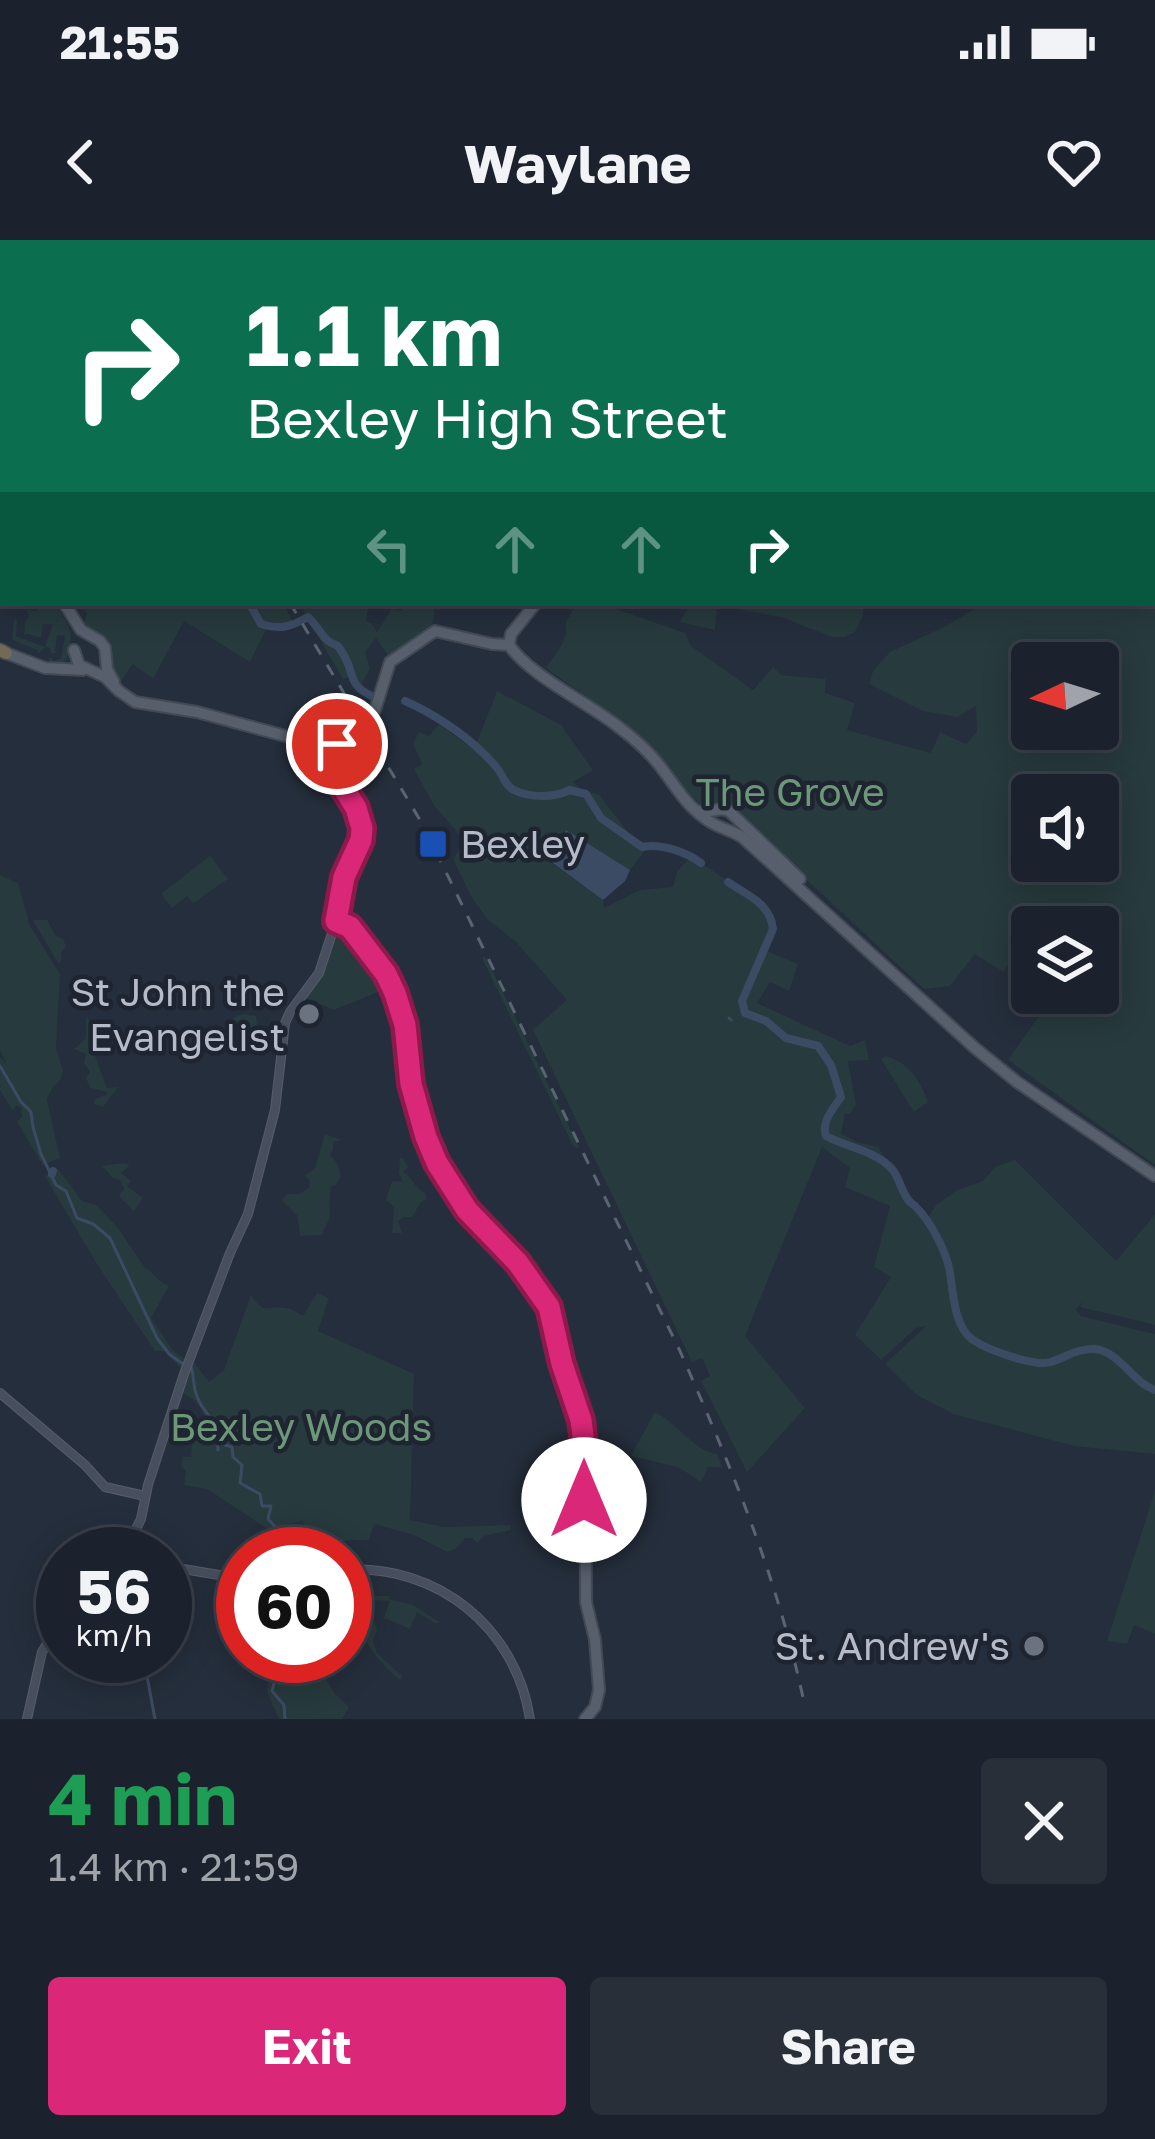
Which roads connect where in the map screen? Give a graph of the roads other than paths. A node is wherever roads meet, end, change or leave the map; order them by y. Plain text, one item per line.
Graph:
1 (63, 606) edge
2 (64, 606) edge
3 (534, 606) edge
4 (91, 638) junction
5 (508, 645) junction
6 (75, 648) junction
7 (3, 651) edge
8 (106, 657) junction
9 (57, 668) junction
10 (92, 670) junction
11 (140, 702) junction
12 (333, 748) junction
13 (694, 809) junction
14 (717, 809) junction
15 (731, 814) junction
16 (718, 826) junction
17 (337, 918) junction
18 (1155, 1172) edge
19 (0, 1393) edge
20 (145, 1496) junction
21 (138, 1527) edge
22 (372, 1568) edge
23 (36, 1677) edge
24 (26, 1719) edge
25 (530, 1719) edge
26 (585, 1719) edge

1 - 6 main road
2 - 4 main road
3 - 5 main road
4 - 6 main road
4 - 8 main road
5 - 12 main road
5 - 13 main road
6 - 9 main road
6 - 10 main road
7 - 9 main road
8 - 10 main road
8 - 11 main road
9 - 10 main road
10 - 11 main road
11 - 12 main road
12 - 17 main road
13 - 14 main road
13 - 16 main road
14 - 15 main road
14 - 16 main road
15 - 16 main road
15 - 18 main road
16 - 18 main road
17 - 20 main road
17 - 26 main road
19 - 20 main road
20 - 21 main road
22 - 25 main road
23 - 24 main road

